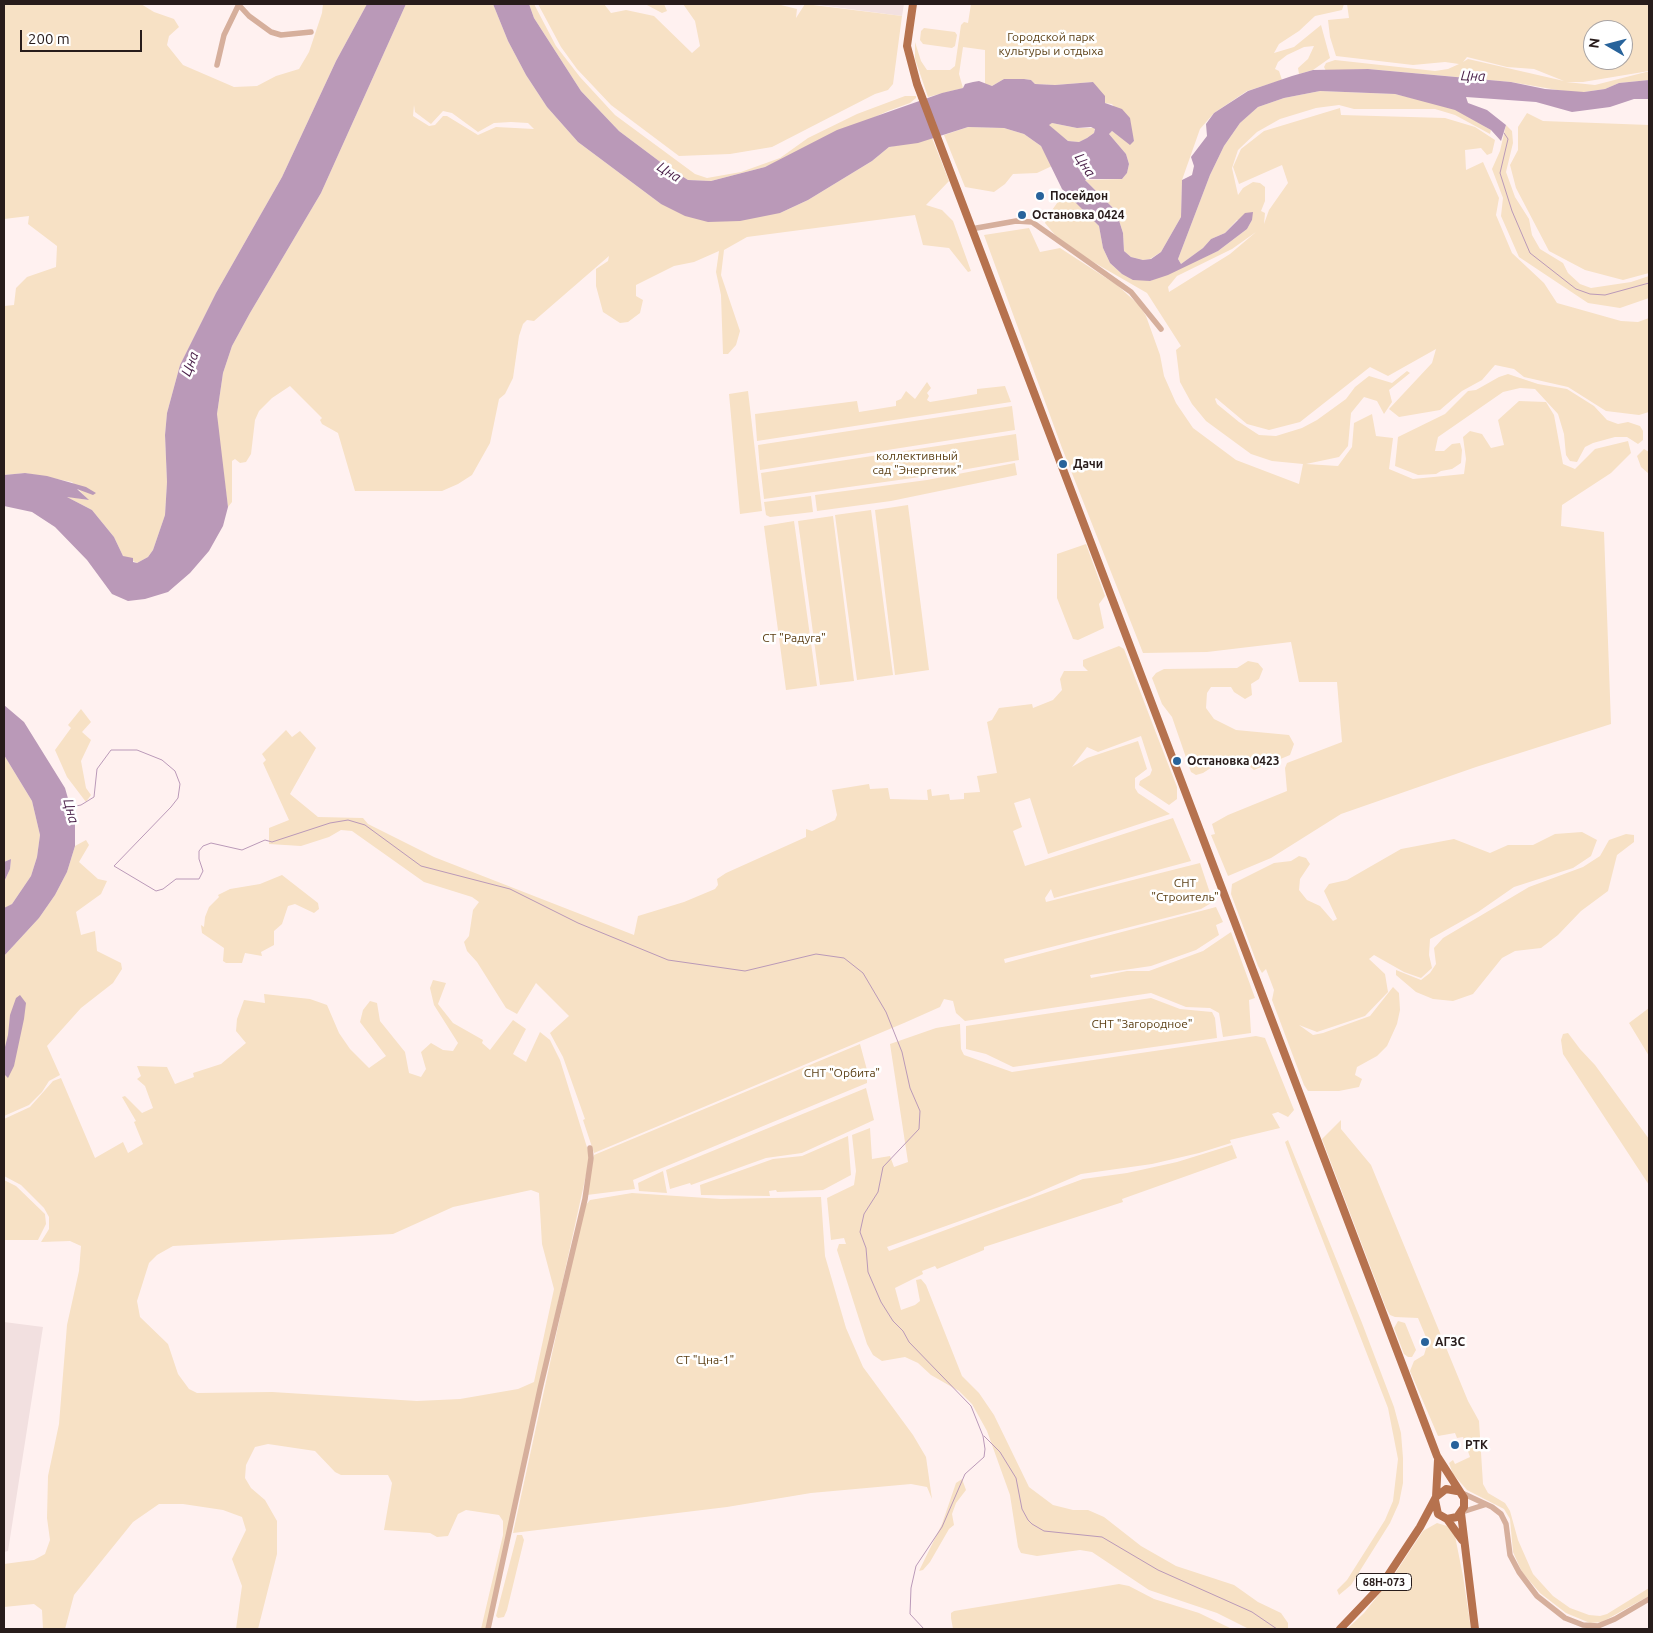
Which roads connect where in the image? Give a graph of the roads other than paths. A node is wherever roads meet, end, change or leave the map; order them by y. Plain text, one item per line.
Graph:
1 (238, 4) edge
2 (912, 4) edge
3 (312, 32) dead end
4 (217, 65) dead end
5 (971, 229) junction
6 (1162, 330) dead end
7 (590, 1148) dead end
8 (1437, 1456) junction
9 (1457, 1490) junction
10 (1435, 1499) junction
11 (1486, 1504) junction
12 (1462, 1513) junction
13 (1445, 1518) junction
14 (1420, 1527) junction
15 (1464, 1547) junction
16 (1649, 1599) edge
17 (488, 1629) edge
18 (1340, 1629) edge
19 (1475, 1629) edge

1 - 3 street
1 - 4 street
2 - 5 main road, 68Н-073
5 - 6 street
5 - 8 main road, 68Н-073
7 - 17 street
8 - 9 main road, 68Н-073
8 - 10 main road, 68Н-073
9 - 10 main road
9 - 11 street
9 - 12 main road, 68Н-073
10 - 13 main road
10 - 14 main road, 68Н-073
11 - 12 street
11 - 16 street
12 - 13 main road
12 - 15 main road
13 - 14 main road
13 - 15 main road
14 - 18 main road, 68Н-073
15 - 19 main road

